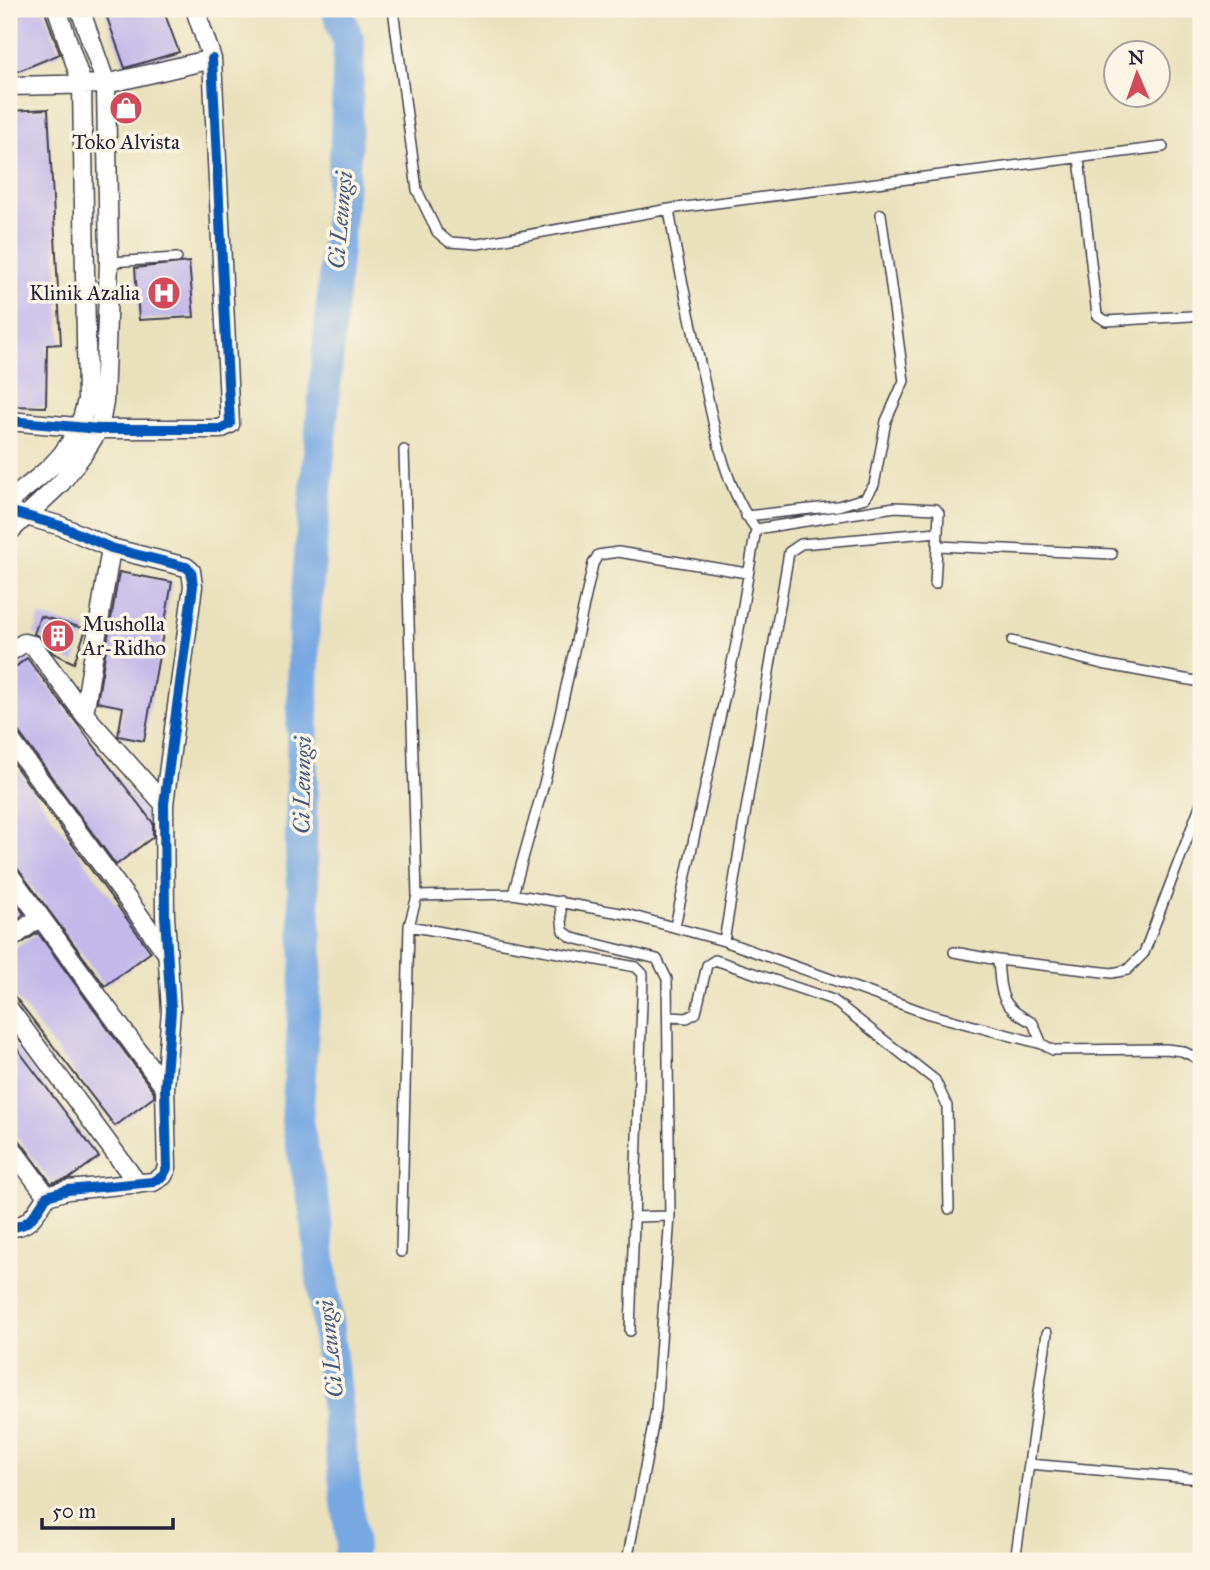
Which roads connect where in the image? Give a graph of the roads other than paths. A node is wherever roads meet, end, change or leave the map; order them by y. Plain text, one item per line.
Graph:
1 (57, 9) edge
2 (80, 9) edge
3 (195, 9) edge
4 (393, 9) edge
5 (212, 59) junction
6 (82, 84) junction
7 (106, 84) junction
8 (9, 86) edge
9 (1163, 147) dead end
10 (1079, 159) junction
11 (669, 209) junction
12 (881, 214) dead end
13 (177, 258) dead end
14 (109, 262) junction
15 (1191, 316) dead end
16 (9, 421) edge
17 (90, 428) junction
18 (404, 450) dead end
19 (9, 501) edge
20 (9, 511) edge
21 (29, 516) junction
22 (746, 516) junction
23 (756, 528) junction
24 (9, 532) edge
25 (938, 532) junction
26 (938, 546) junction
27 (111, 548) junction
28 (1112, 554) dead end
29 (747, 573) junction
30 (934, 584) dead end
31 (1012, 641) dead end
32 (9, 652) edge
33 (1201, 681) edge
34 (84, 714) junction
35 (9, 738) edge
36 (1201, 803) edge
37 (164, 804) junction
38 (9, 874) edge
39 (513, 894) junction
40 (417, 896) junction
41 (560, 901) junction
42 (40, 917) junction
43 (409, 926) junction
44 (675, 926) junction
45 (9, 940) edge
46 (724, 941) junction
47 (166, 952) junction
48 (954, 953) dead end
49 (998, 960) junction
50 (9, 1009) edge
51 (669, 1017) junction
52 (1042, 1044) junction
53 (1201, 1060) edge
54 (165, 1088) junction
55 (9, 1145) edge
56 (138, 1184) junction
57 (47, 1196) junction
58 (949, 1209) dead end
59 (670, 1216) junction
60 (634, 1217) junction
61 (9, 1227) edge
62 (401, 1252) dead end
63 (630, 1331) dead end
64 (1047, 1334) dead end
65 (1029, 1464) junction
66 (1201, 1479) edge
67 (627, 1561) edge
68 (1015, 1561) edge

1 - 6 street
2 - 7 street
3 - 5 street
4 - 11 lane
5 - 7 street
5 - 17 street
6 - 7 street
6 - 8 street
6 - 17 street
7 - 14 street
9 - 10 lane
10 - 11 lane
10 - 15 lane
11 - 22 lane
12 - 22 lane
13 - 14 lane
14 - 17 street
16 - 17 street
17 - 19 street
17 - 21 street
18 - 40 lane
20 - 21 street
21 - 24 street
21 - 27 street
22 - 23 lane
23 - 25 lane
23 - 29 lane
25 - 26 lane
25 - 46 lane
26 - 28 lane
26 - 30 lane
27 - 34 street
27 - 37 street
29 - 39 lane
29 - 44 lane
31 - 33 lane
32 - 34 street
34 - 37 street
35 - 47 street
36 - 49 lane
37 - 47 street
38 - 42 street
39 - 40 lane
39 - 41 lane
40 - 43 lane
41 - 44 lane
41 - 51 lane
42 - 45 street
42 - 54 street
43 - 60 lane
43 - 62 lane
44 - 46 lane
46 - 52 lane
47 - 54 street
48 - 49 lane
49 - 52 lane
50 - 56 street
51 - 58 lane
51 - 59 lane
52 - 53 lane
54 - 56 street
55 - 57 street
56 - 57 street
57 - 61 street
59 - 60 lane
59 - 67 lane
60 - 63 lane
64 - 65 lane
65 - 66 lane
65 - 68 lane

